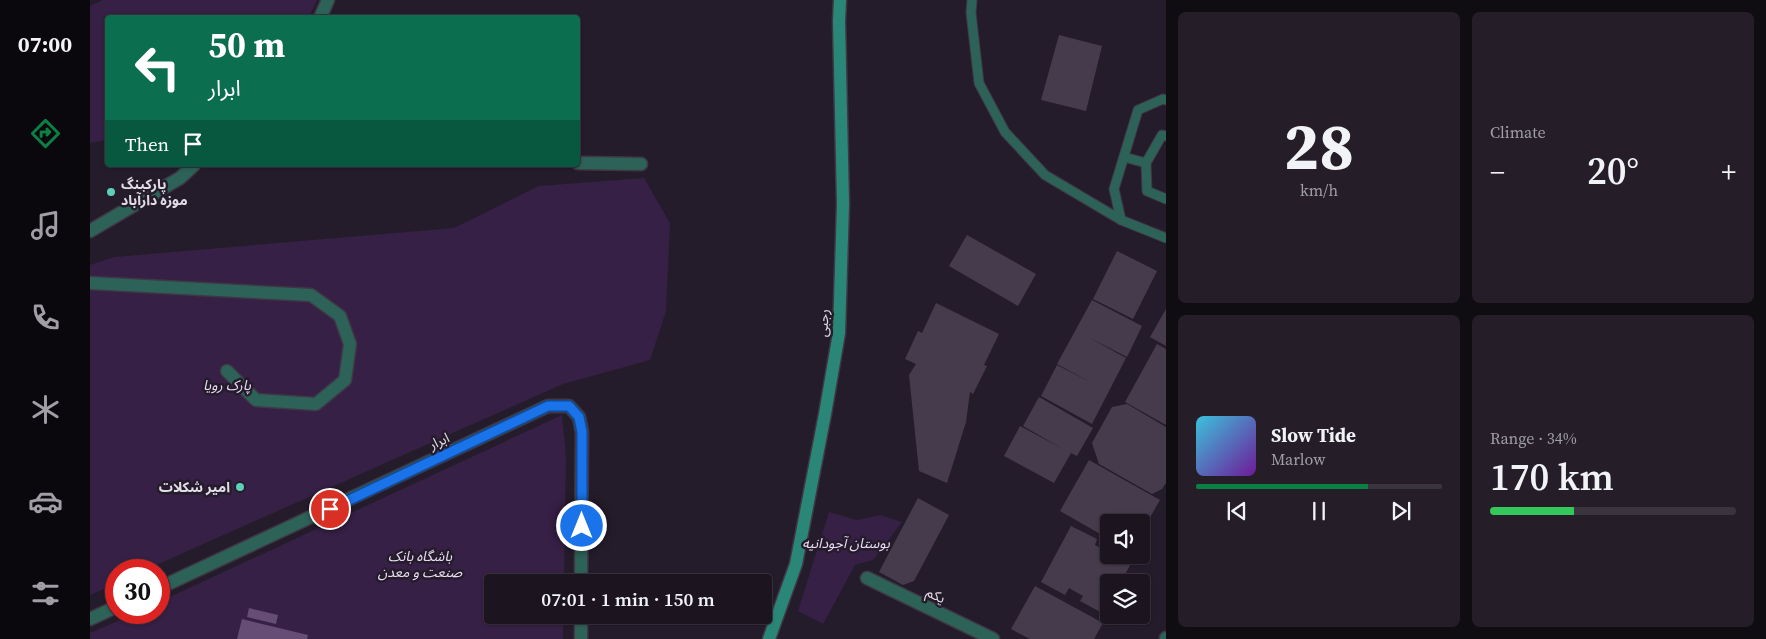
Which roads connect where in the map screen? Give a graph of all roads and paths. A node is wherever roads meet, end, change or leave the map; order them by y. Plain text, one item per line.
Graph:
1 (328, 0) edge
2 (840, 0) edge
3 (972, 0) edge
4 (321, 15) edge
5 (1166, 100) edge
6 (1166, 136) edge
7 (1124, 156) junction
8 (580, 163) edge
9 (1146, 163) junction
10 (642, 164) dead end
11 (192, 167) edge
12 (1166, 199) edge
13 (1121, 220) junction
14 (90, 231) edge
15 (1166, 238) edge
16 (90, 283) edge
17 (227, 371) dead end
18 (581, 574) edge
19 (867, 578) dead end
20 (170, 583) edge
21 (105, 612) edge
22 (90, 619) edge
23 (581, 624) edge
24 (581, 639) edge
25 (770, 639) edge
26 (993, 639) edge

1 - 4 street
2 - 25 main road, رجبی
3 - 13 lane
5 - 7 lane
6 - 9 lane
7 - 9 lane
7 - 13 lane
8 - 10 street
9 - 12 lane
11 - 14 street
13 - 15 lane
16 - 17 street
18 - 20 street, ابرار
19 - 26 street, یکم
21 - 22 street
23 - 24 street

